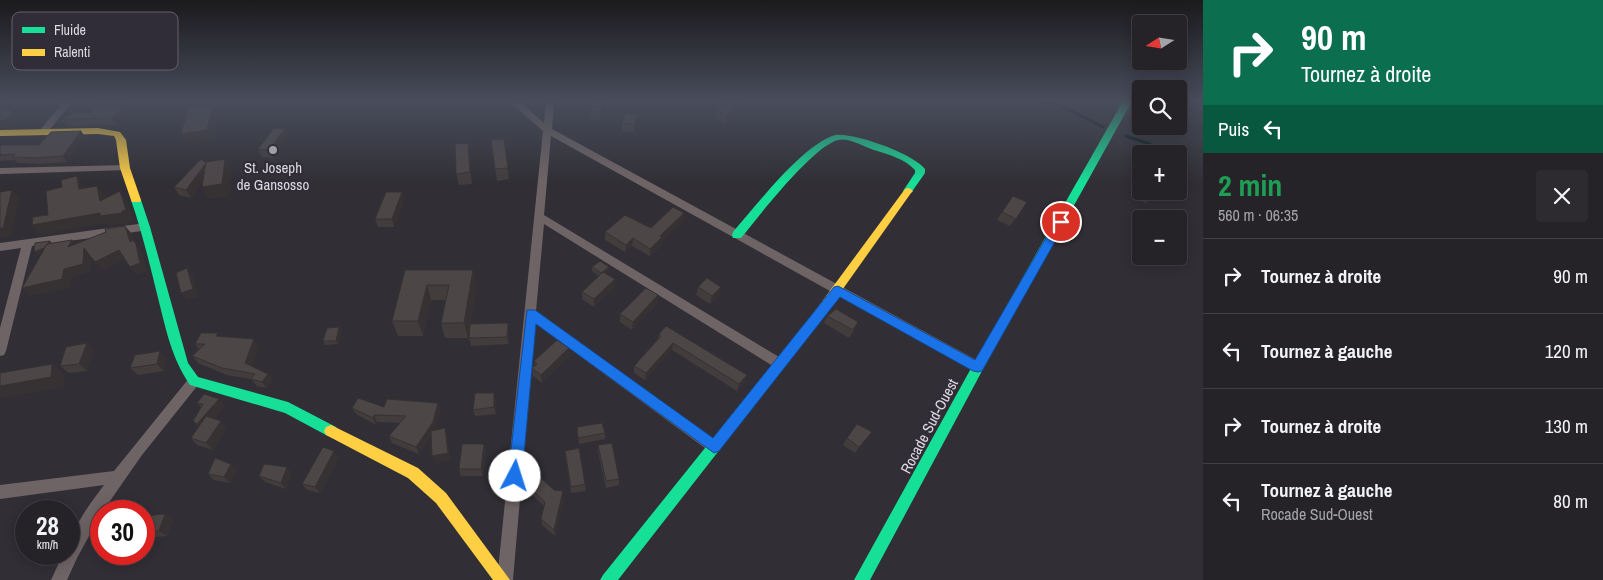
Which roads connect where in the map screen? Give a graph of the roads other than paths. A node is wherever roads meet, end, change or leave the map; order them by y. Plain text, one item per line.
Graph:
1 (46, 128) edge
2 (544, 128) edge
3 (1116, 128) edge
4 (548, 131) junction
5 (43, 132) junction
6 (0, 133) edge
7 (126, 168) junction
8 (0, 171) edge
9 (540, 217) junction
10 (145, 227) junction
11 (737, 235) junction
12 (28, 243) junction
13 (0, 247) edge
14 (838, 290) junction
15 (531, 314) junction
16 (0, 351) edge
17 (780, 364) junction
18 (978, 367) junction
19 (194, 380) junction
20 (714, 446) junction
21 (116, 477) junction
22 (0, 492) edge
23 (59, 580) edge
24 (504, 580) edge
25 (608, 580) edge
26 (862, 580) edge

1 - 5 street
2 - 4 street
3 - 18 street, Rocade Sud-Ouest
4 - 9 street
4 - 11 street
5 - 6 street
5 - 7 street
7 - 8 street
7 - 10 street
9 - 15 street
9 - 17 street
10 - 12 street
10 - 19 street
11 - 14 street
11 - 14 street
12 - 13 street
12 - 16 street
14 - 17 street
14 - 18 street
15 - 20 street
15 - 24 street
17 - 20 street
18 - 26 street, Rocade Sud-Ouest
19 - 21 street
19 - 24 street
20 - 25 street
21 - 22 street
21 - 23 street

